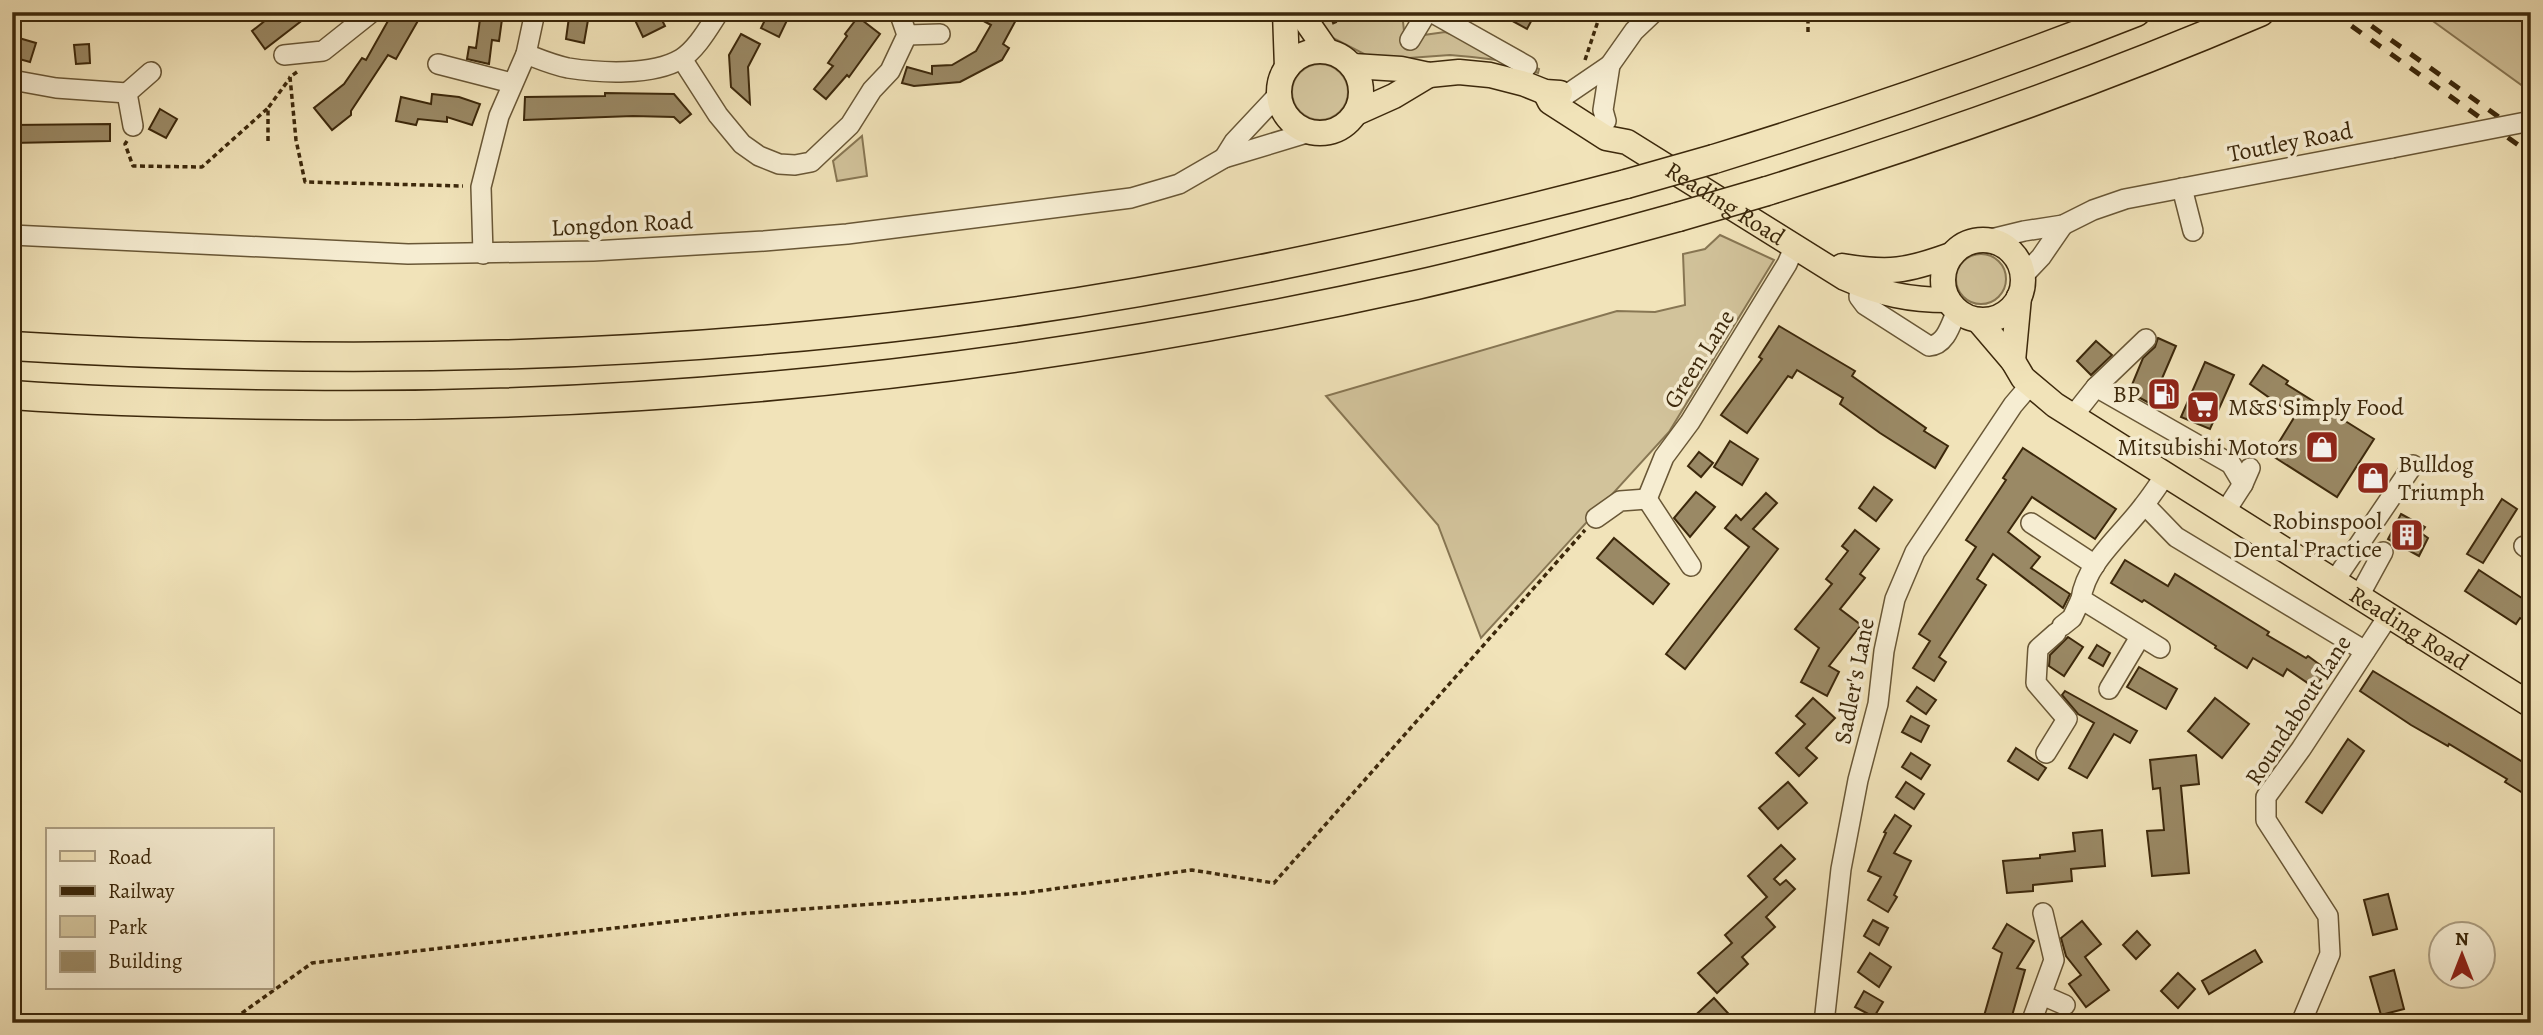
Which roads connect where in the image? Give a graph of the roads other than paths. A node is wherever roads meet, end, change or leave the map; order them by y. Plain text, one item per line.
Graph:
1 (372, 12) edge
2 (535, 12) edge
3 (719, 12) edge
4 (899, 12) edge
5 (1285, 12) edge
6 (1300, 12) edge
7 (1429, 12) edge
8 (1654, 12) edge
9 (2136, 12) edge
10 (2252, 16) edge
11 (940, 34) dead end
12 (907, 35) junction
13 (1410, 40) dead end
14 (1327, 51) junction
15 (526, 54) junction
16 (284, 55) dead end
17 (682, 59) junction
18 (439, 64) dead end
19 (1610, 65) junction
20 (1353, 66) junction
21 (1527, 66) dead end
22 (1287, 68) junction
23 (151, 72) dead end
24 (1429, 75) junction
25 (12, 80) edge
26 (512, 83) junction
27 (127, 93) junction
28 (1279, 94) junction
29 (1555, 94) junction
30 (1356, 113) junction
31 (1606, 121) junction
32 (2531, 121) edge
33 (133, 126) road end
34 (1310, 132) junction
35 (1627, 142) junction
36 (1224, 159) junction
37 (2182, 188) junction
38 (2063, 225) junction
39 (2193, 231) dead end
40 (12, 235) edge
41 (1987, 240) junction
42 (1795, 246) junction
43 (483, 254) junction
44 (1951, 256) junction
45 (1824, 264) junction
46 (2021, 287) junction
47 (1862, 295) junction
48 (1961, 310) junction
49 (2146, 339) dead end
50 (12, 346) edge
51 (2013, 361) junction
52 (2030, 385) junction
53 (2096, 387) junction
54 (12, 395) edge
55 (2073, 416) junction
56 (2413, 465) dead end
57 (2166, 474) junction
58 (1647, 499) junction
59 (2145, 505) junction
60 (2225, 512) junction
61 (1596, 518) road end
62 (2031, 523) dead end
63 (2383, 552) dead end
64 (2095, 565) junction
65 (1691, 566) dead end
66 (2334, 580) junction
67 (2359, 596) junction
68 (2081, 599) junction
69 (2389, 614) junction
70 (2140, 637) junction
71 (2160, 648) dead end
72 (2365, 651) junction
73 (2109, 689) dead end
74 (2531, 705) edge
75 (2046, 752) dead end
76 (2043, 914) dead end
77 (2042, 995) junction
78 (2065, 1005) dead end
79 (1824, 1023) edge
80 (2031, 1023) edge
81 (2301, 1023) edge

1 - 16 street
2 - 15 street
3 - 17 street
4 - 12 street
5 - 22 main road
6 - 14 main road
7 - 13 street
7 - 21 street
8 - 19 street
9 - 50 highway, bridge
10 - 54 highway, bridge
11 - 12 street
12 - 17 street
14 - 20 main road
14 - 22 main road
15 - 17 street
15 - 26 street
18 - 26 street
19 - 29 street
19 - 31 street
20 - 24 main road, Reading Road
20 - 30 main road
22 - 28 main road
23 - 27 street
24 - 29 main road, Reading Road
24 - 30 main road, Reading Road
25 - 27 street
26 - 43 street
27 - 33 street
28 - 34 main road
28 - 36 street, Longdon Road
29 - 31 main road, Reading Road
29 - 35 main road, Reading Road
30 - 34 main road
31 - 35 main road, Reading Road
32 - 37 street, Toutley Road, bridge
34 - 36 street, Longdon Road
35 - 42 main road, Reading Road
36 - 43 street, Longdon Road
37 - 38 street, Toutley Road
37 - 39 street
38 - 41 street, Toutley Road
38 - 46 street
40 - 43 street, Longdon Road
41 - 44 main road
41 - 46 main road
42 - 45 main road, Reading Road
42 - 58 street, Green Lane
44 - 45 main road, Reading Road
44 - 48 main road
45 - 47 main road, Reading Road
46 - 48 main road
46 - 51 main road
47 - 48 main road, Reading Road
47 - 48 street
48 - 51 main road, Reading Road
49 - 53 street
51 - 52 main road, Reading Road
52 - 55 main road, Reading Road
52 - 79 street, Sadler's Lane
53 - 55 street
53 - 60 street
55 - 57 main road, Reading Road
56 - 66 street
57 - 59 street
57 - 60 main road, Reading Road
58 - 61 street
58 - 65 street
59 - 64 street
59 - 72 street
60 - 66 main road, Reading Road
62 - 64 street
63 - 67 street
64 - 68 street
66 - 67 main road, Reading Road
67 - 69 main road, Reading Road
68 - 70 street
68 - 75 street
69 - 72 street, Roundabout Lane
69 - 74 main road, Reading Road
70 - 71 street
70 - 73 street
72 - 81 street, Roundabout Lane
76 - 77 street
77 - 78 street
77 - 80 street

